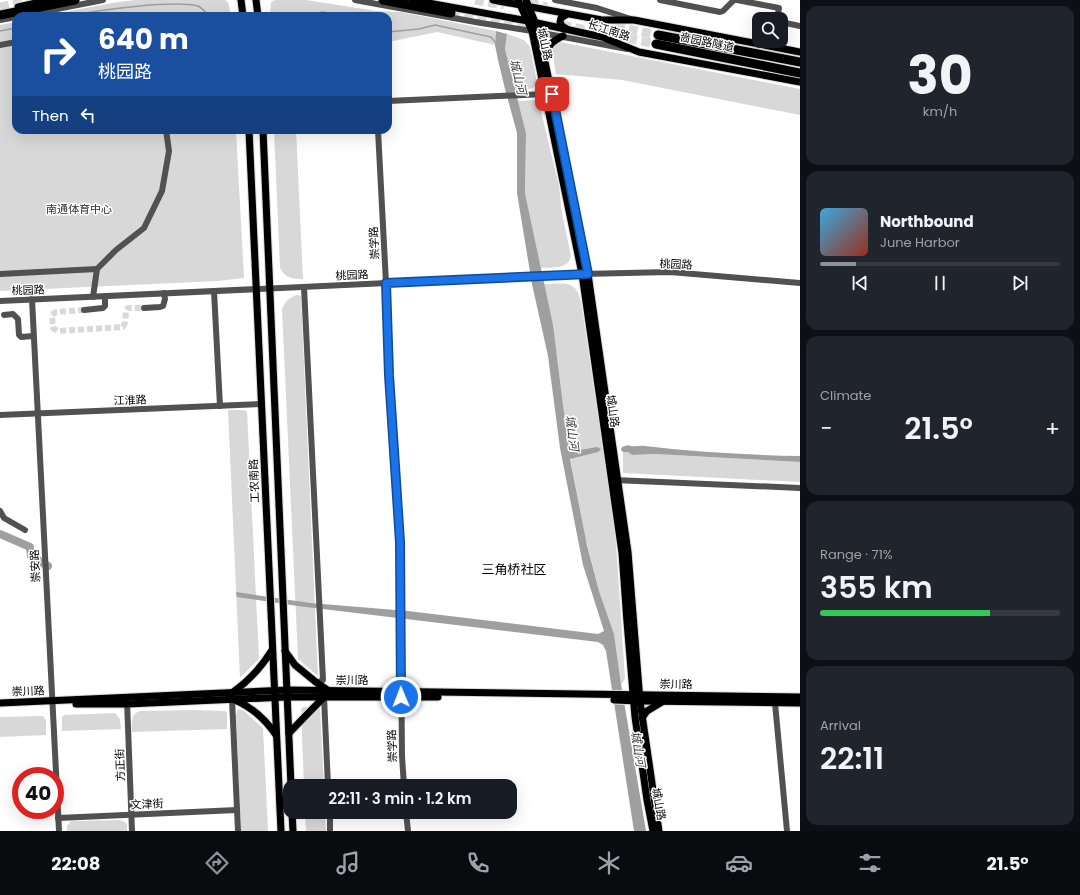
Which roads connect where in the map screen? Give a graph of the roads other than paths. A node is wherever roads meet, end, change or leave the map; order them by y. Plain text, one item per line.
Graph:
1 (49, 0) edge
2 (75, 0) edge
3 (103, 0) edge
4 (241, 0) edge
5 (256, 0) edge
6 (355, 0) edge
7 (383, 0) edge
8 (412, 0) edge
9 (493, 0) edge
10 (555, 0) edge
11 (660, 0) edge
12 (780, 0) edge
13 (668, 1) edge
14 (524, 3) edge
15 (779, 8) junction
16 (0, 11) edge
17 (15, 12) edge
18 (42, 12) edge
19 (242, 12) edge
20 (258, 12) edge
21 (778, 12) edge
22 (12, 13) edge
23 (451, 13) tunnel mouth
24 (567, 14) junction
25 (0, 15) edge
26 (12, 18) edge
27 (0, 20) edge
28 (634, 20) junction
29 (532, 22) junction
30 (788, 23) edge
31 (800, 26) edge
32 (570, 30) junction
33 (536, 31) junction
34 (658, 35) tunnel mouth
35 (563, 36) junction
36 (12, 43) edge
37 (703, 43) junction
38 (656, 44) tunnel mouth
39 (0, 45) edge
40 (639, 52) junction
41 (800, 52) edge
42 (800, 59) edge
43 (545, 62) junction
44 (800, 62) edge
45 (800, 79) edge
46 (545, 94) junction
47 (392, 101) edge
48 (166, 134) edge
49 (249, 134) edge
50 (263, 134) edge
51 (378, 134) edge
52 (97, 269) junction
53 (0, 274) edge
54 (585, 274) junction
55 (386, 283) junction
56 (800, 283) edge
57 (304, 287) junction
58 (270, 289) junction
59 (256, 290) junction
60 (214, 291) junction
61 (164, 293) junction
62 (105, 296) junction
63 (93, 297) junction
64 (32, 300) junction
65 (0, 301) edge
66 (144, 308) tunnel mouth
67 (84, 310) tunnel mouth
68 (4, 315) dead end
69 (33, 336) junction
70 (262, 404) junction
71 (220, 406) junction
72 (37, 414) junction
73 (0, 415) edge
74 (615, 480) junction
75 (800, 488) edge
76 (0, 511) edge
77 (25, 530) dead end
78 (272, 650) junction
79 (285, 651) junction
80 (317, 683) junction
81 (287, 693) junction
82 (274, 694) junction
83 (327, 694) junction
84 (401, 694) junction
85 (232, 695) junction
86 (800, 697) edge
87 (634, 698) junction
88 (127, 701) junction
89 (664, 701) junction
90 (0, 703) edge
91 (52, 703) junction
92 (775, 703) junction
93 (800, 703) edge
94 (0, 707) edge
95 (642, 718) junction
96 (288, 733) junction
97 (276, 736) junction
98 (55, 767) edge
99 (291, 779) edge
100 (328, 779) edge
101 (404, 779) edge
102 (237, 810) junction
103 (132, 815) junction
104 (64, 818) edge
105 (58, 819) edge
106 (292, 819) edge
107 (330, 819) edge
108 (407, 819) edge
109 (59, 831) edge
110 (132, 831) edge
111 (238, 831) edge
112 (281, 831) edge
113 (293, 831) edge
114 (330, 831) edge
115 (408, 831) edge
116 (653, 831) edge
117 (659, 831) edge
118 (787, 831) edge

1 - 16 main road
2 - 17 highway
3 - 18 street
4 - 19 main road
5 - 20 main road
6 - 33 street
7 - 23 highway
8 - 29 main road, 长江南路
9 - 14 main road, 长江南路
10 - 28 street
11 - 13 street
12 - 15 street
13 - 15 street
14 - 24 main road, 长江南路
14 - 29 main road, 城山路
15 - 21 street
22 - 25 highway
24 - 28 main road, 长江南路
24 - 32 main road
26 - 27 street
28 - 41 main road, 长江南路
29 - 32 main road, 长江南路
29 - 33 main road, 城山路
30 - 31 street
32 - 40 main road, 长江南路
33 - 35 street
33 - 43 main road, 城山路
33 - 46 main road, 城山路
34 - 37 highway, 啬园路隧道
35 - 40 street
35 - 43 main road
36 - 39 street
37 - 42 highway
37 - 44 highway, 啬园路隧道
38 - 45 highway, 啬园路隧道
40 - 45 main road, 长江南路
43 - 54 main road, 城山路
46 - 47 street
46 - 54 main road, 城山路
48 - 52 street
49 - 59 main road, 工农南路
50 - 58 main road
51 - 55 street, 崇学路
52 - 53 street
52 - 63 street
54 - 55 street, 桃园路
54 - 56 street, 桃园路
54 - 74 main road, 城山路
55 - 57 street, 桃园路
55 - 84 street, 崇学路
57 - 58 street, 桃园路
57 - 80 street
58 - 59 street, 桃园路
58 - 79 main road
59 - 60 street, 桃园路
59 - 70 main road, 工农南路
60 - 61 street, 桃园路
60 - 71 street
61 - 62 street, 桃园路
61 - 66 street
62 - 63 street, 桃园路
62 - 67 street
63 - 64 street, 桃园路
64 - 65 street, 桃园路
64 - 69 street, 崇安路
68 - 69 street
69 - 72 street, 崇安路
70 - 71 street, 江淮路
70 - 78 main road, 工农南路
71 - 72 street, 江淮路
72 - 73 street, 江淮路
72 - 91 street, 崇安路
74 - 75 street
74 - 87 main road, 城山路
76 - 77 street
78 - 82 main road, 工农南路
78 - 85 main road
79 - 80 main road
79 - 81 main road
80 - 83 main road
81 - 82 main road, 崇川路
81 - 83 main road, 崇川路
81 - 96 main road
82 - 85 main road, 崇川路
82 - 97 main road, 工农南路
83 - 84 main road, 崇川路
83 - 96 main road
83 - 100 street
84 - 87 main road, 崇川路
84 - 101 street, 崇学路
85 - 88 main road, 崇川路
85 - 97 main road
85 - 102 street
86 - 87 main road, 崇川路
87 - 89 main road, 崇川路
87 - 95 main road, 城山路
87 - 116 main road, 城山路
88 - 91 main road, 崇川路
88 - 103 street, 方正街
89 - 92 main road, 崇川路
89 - 95 main road
90 - 91 main road, 崇川路
91 - 94 main road, 崇川路
91 - 98 street, 崇安路
92 - 93 main road, 崇川路
92 - 118 street
95 - 117 main road, 城山路
96 - 99 main road
97 - 112 main road, 工农南路
102 - 103 street, 文津街
102 - 111 street
103 - 104 street, 文津街
103 - 110 street, 方正街
105 - 109 street, 崇安路
106 - 113 main road
107 - 114 street
108 - 115 street

